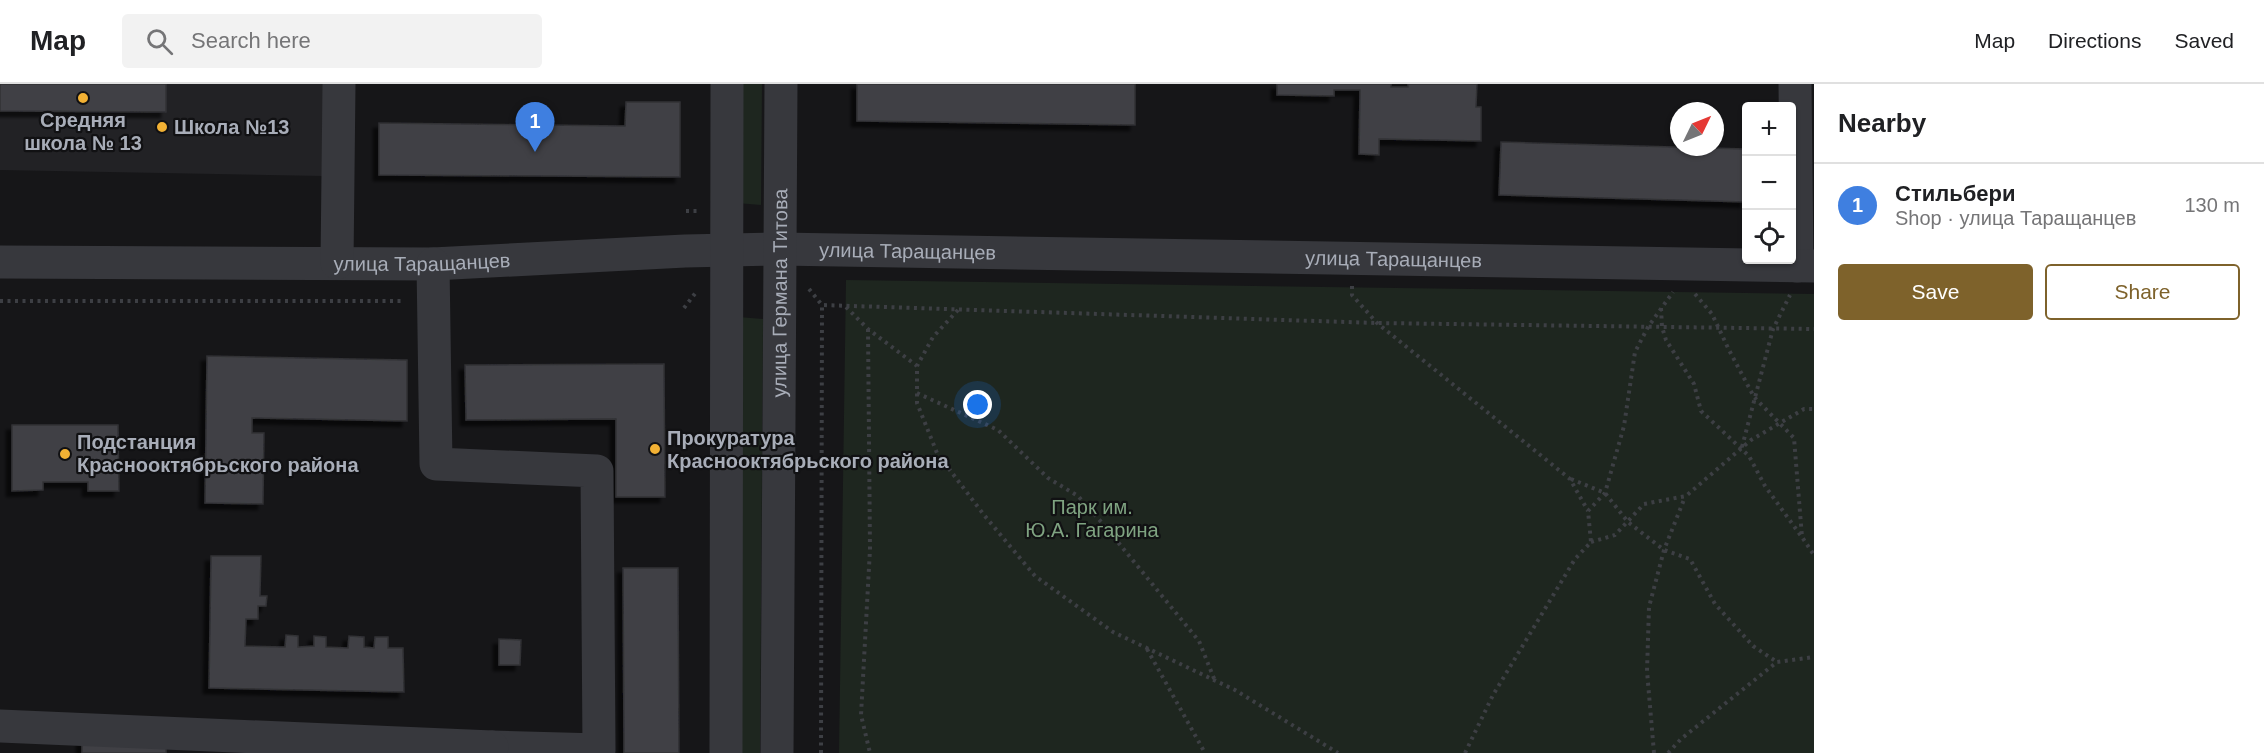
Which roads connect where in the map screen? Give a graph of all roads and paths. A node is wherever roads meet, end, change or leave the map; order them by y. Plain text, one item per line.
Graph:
1 (339, 84) edge
2 (727, 84) edge
3 (781, 84) edge
4 (1795, 84) edge
5 (779, 249) junction
6 (726, 250) junction
7 (1352, 259) junction
8 (0, 262) edge
9 (337, 263) junction
10 (432, 264) junction
11 (1692, 264) junction
12 (1805, 266) edge
13 (0, 301) edge
14 (433, 301) junction
15 (845, 306) junction
16 (1661, 308) junction
17 (958, 310) junction
18 (1377, 323) junction
19 (1648, 327) junction
20 (1662, 327) junction
21 (1718, 328) junction
22 (868, 329) junction
23 (1773, 329) junction
24 (1814, 329) edge
25 (917, 366) junction
26 (917, 393) junction
27 (1754, 397) junction
28 (1814, 409) edge
29 (1780, 423) junction
30 (1742, 448) junction
31 (1570, 479) junction
32 (1605, 493) junction
33 (1686, 496) junction
34 (1588, 511) junction
35 (1628, 522) junction
36 (1802, 537) junction
37 (1591, 542) junction
38 (1664, 549) junction
39 (1814, 555) edge
40 (1147, 648) junction
41 (1814, 657) edge
42 (1777, 662) junction
43 (1215, 681) junction
44 (0, 726) edge
45 (187, 743) edge
46 (492, 750) edge
47 (726, 753) edge
48 (777, 753) edge
49 (820, 753) edge
50 (870, 753) edge
51 (1205, 753) edge
52 (1338, 753) edge
53 (1465, 753) edge
54 (1654, 753) edge
55 (1668, 753) edge

1 - 9 street
2 - 6 street
3 - 5 street, улица Германа Титова
4 - 12 street
5 - 6 street, улица Таращанцев
5 - 7 street, улица Таращанцев
5 - 48 street, улица Германа Титова
6 - 10 street, улица Таращанцев
6 - 47 street
7 - 11 street, улица Таращанцев
7 - 18 path
8 - 9 street, улица Таращанцев
9 - 10 street, улица Таращанцев
10 - 14 street
11 - 12 street, улица Таращанцев
11 - 16 path
11 - 21 path
12 - 23 path
13 - 14 path
14 - 46 street
15 - 17 path
15 - 22 path
15 - 49 path
16 - 19 path
16 - 20 path
17 - 18 path
17 - 25 path
18 - 19 path
18 - 31 path
19 - 20 path
19 - 32 path
20 - 21 path
20 - 30 path
21 - 23 path
21 - 27 path
22 - 25 path
22 - 50 path
23 - 24 path
23 - 27 path
25 - 26 path
26 - 40 path
26 - 43 path
27 - 29 path
27 - 30 path
28 - 29 path
29 - 30 path
29 - 36 path
30 - 33 path
30 - 36 path
31 - 32 path
31 - 34 path
32 - 34 path
32 - 35 path
33 - 35 path
33 - 38 path
34 - 37 path
35 - 37 path
35 - 38 path
36 - 39 path
37 - 53 path
38 - 42 path
38 - 54 path
40 - 43 path
40 - 51 path
41 - 42 path
42 - 55 path
43 - 52 path
44 - 45 street
45 - 46 street

